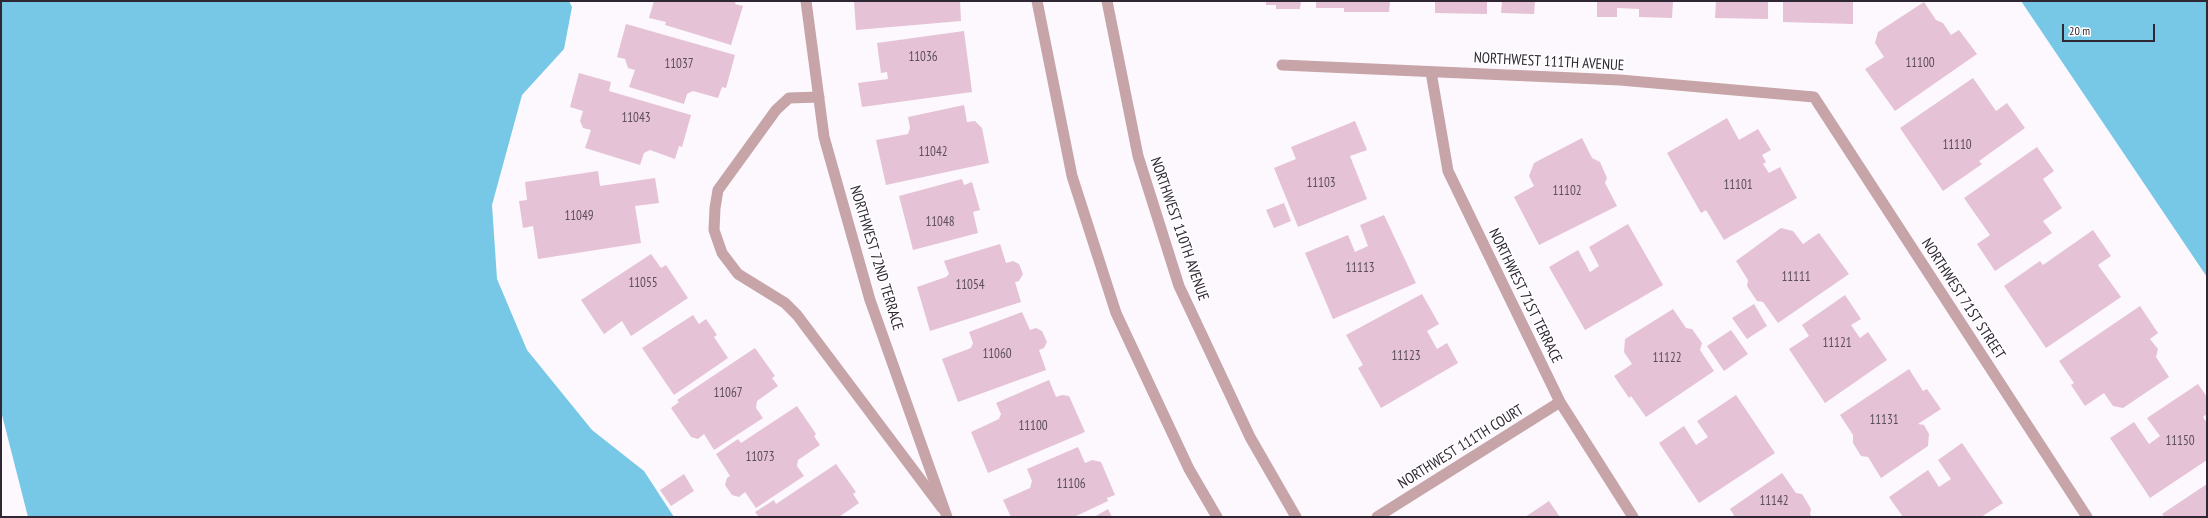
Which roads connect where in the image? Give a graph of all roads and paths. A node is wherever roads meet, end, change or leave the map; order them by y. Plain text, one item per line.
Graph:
1 (806, 1) edge
2 (1037, 1) edge
3 (1107, 1) edge
4 (1282, 65) dead end
5 (1431, 72) junction
6 (819, 96) junction
7 (1814, 97) joint
8 (1560, 402) junction
9 (946, 514) edge
10 (1217, 517) edge
11 (1296, 517) edge
12 (1377, 517) edge
13 (1633, 517) edge
14 (2087, 517) edge

1 - 6 street, NORTHWEST 72ND TERRACE
2 - 10 street
3 - 11 street, NORTHWEST 110TH AVENUE
4 - 5 street, NORTHWEST 111TH AVENUE
5 - 7 street, NORTHWEST 111TH AVENUE
5 - 8 street, NORTHWEST 71ST TERRACE
6 - 9 street, NORTHWEST 72ND TERRACE
6 - 9 street
7 - 14 street, NORTHWEST 71ST STREET
8 - 12 street, NORTHWEST 111TH COURT
8 - 13 street, NORTHWEST 71ST TERRACE

